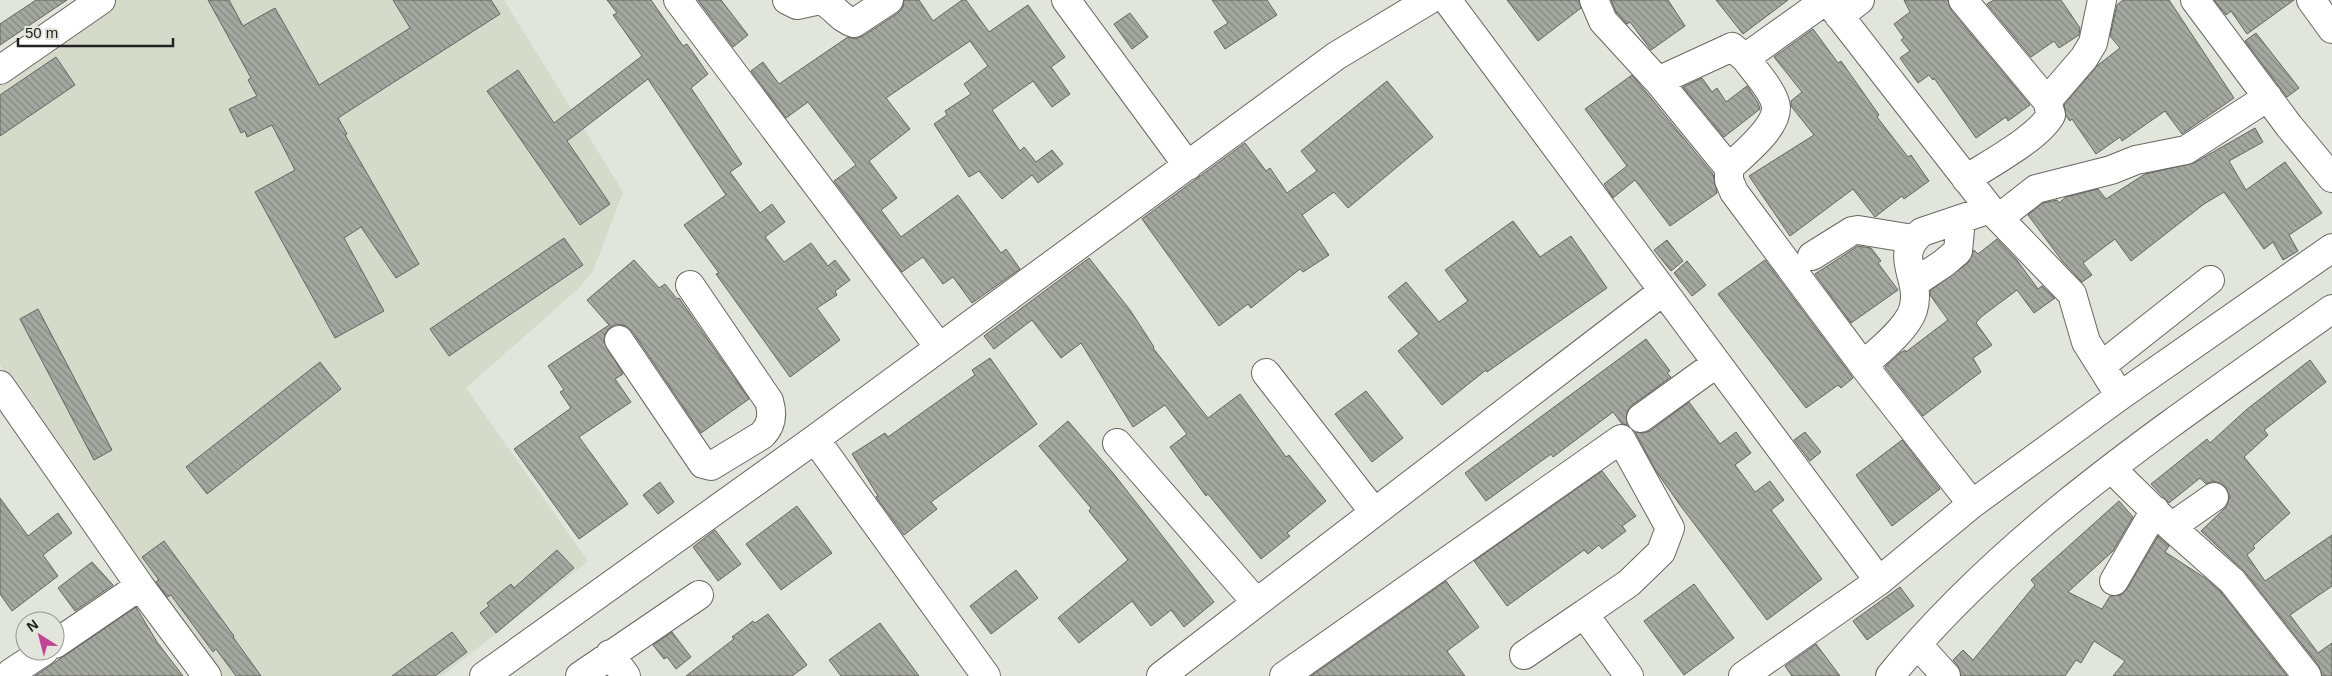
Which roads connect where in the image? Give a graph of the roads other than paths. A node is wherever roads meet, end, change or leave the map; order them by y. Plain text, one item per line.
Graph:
1 (101, 0) edge
2 (678, 0) edge
3 (787, 0) edge
4 (820, 0) edge
5 (889, 0) edge
6 (1066, 0) edge
7 (1429, 0) edge
8 (1447, 0) edge
9 (1594, 0) edge
10 (1962, 0) edge
11 (2102, 0) edge
12 (2195, 0) edge
13 (2311, 0) edge
14 (1838, 4) edge
15 (2332, 29) edge
16 (1745, 58) junction
17 (0, 70) edge
18 (1658, 81) junction
19 (2268, 97) junction
20 (2047, 101) junction
21 (1188, 166) junction
22 (1729, 168) junction
23 (2332, 178) edge
24 (1966, 180) junction
25 (1995, 213) junction
26 (1961, 219) junction
27 (1913, 239) junction
28 (2332, 248) edge
29 (1812, 256) dead end
30 (2210, 280) dead end
31 (1914, 282) junction
32 (690, 285) dead end
33 (1662, 292) junction
34 (2332, 309) edge
35 (2332, 324) edge
36 (620, 340) dead end
37 (939, 347) junction
38 (1717, 363) junction
39 (1864, 365) junction
40 (2101, 366) junction
41 (1266, 373) dead end
42 (0, 385) edge
43 (2120, 396) junction
44 (1641, 418) dead end
45 (762, 435) junction
46 (815, 439) junction
47 (1117, 443) dead end
48 (781, 463) junction
49 (2122, 479) junction
50 (2214, 497) dead end
51 (1972, 504) junction
52 (1374, 512) junction
53 (2163, 519) junction
54 (2114, 580) dead end
55 (1879, 581) junction
56 (140, 586) junction
57 (699, 595) dead end
58 (1256, 602) junction
59 (1584, 614) junction
60 (65, 637) edge
61 (610, 654) junction
62 (1524, 655) dead end
63 (1927, 655) junction
64 (24, 661) edge
65 (8, 669) edge
66 (199, 673) edge
67 (493, 674) edge
68 (1291, 674) edge
69 (580, 676) edge
70 (626, 676) edge
71 (986, 676) edge
72 (1161, 676) edge
73 (1629, 676) edge
74 (1743, 676) edge
75 (1890, 676) edge
76 (1910, 676) edge
77 (1946, 676) edge
78 (2307, 676) edge

1 - 17 street
2 - 37 street
3 - 4 street
4 - 5 street
6 - 21 street
7 - 21 street
8 - 33 street
9 - 18 street
10 - 20 street
11 - 20 street
12 - 19 street
13 - 15 street
14 - 16 street
14 - 24 street
16 - 18 street
16 - 22 street
18 - 22 street
19 - 23 street
19 - 25 street
20 - 24 street
21 - 37 street
22 - 39 street
24 - 25 street
25 - 26 street
25 - 40 street
26 - 27 street
26 - 31 street
27 - 29 street
27 - 31 street
28 - 43 street
30 - 40 street
31 - 39 street
32 - 45 street
33 - 38 street
33 - 52 street
34 - 75 street
35 - 49 street
36 - 45 street
37 - 46 street
38 - 44 street
38 - 55 street
39 - 51 street
40 - 43 street
41 - 52 street
42 - 56 street
43 - 51 street
45 - 48 street
46 - 48 street
46 - 71 street
47 - 58 street
48 - 67 street
49 - 53 street
49 - 63 street
50 - 53 street
51 - 55 street
52 - 58 street
53 - 54 street
53 - 78 street
55 - 74 street
56 - 60 street
56 - 66 street
57 - 61 street
58 - 72 street
59 - 62 street
59 - 68 street
59 - 73 street
61 - 69 street
61 - 70 street
63 - 76 street
63 - 77 street
64 - 65 street

